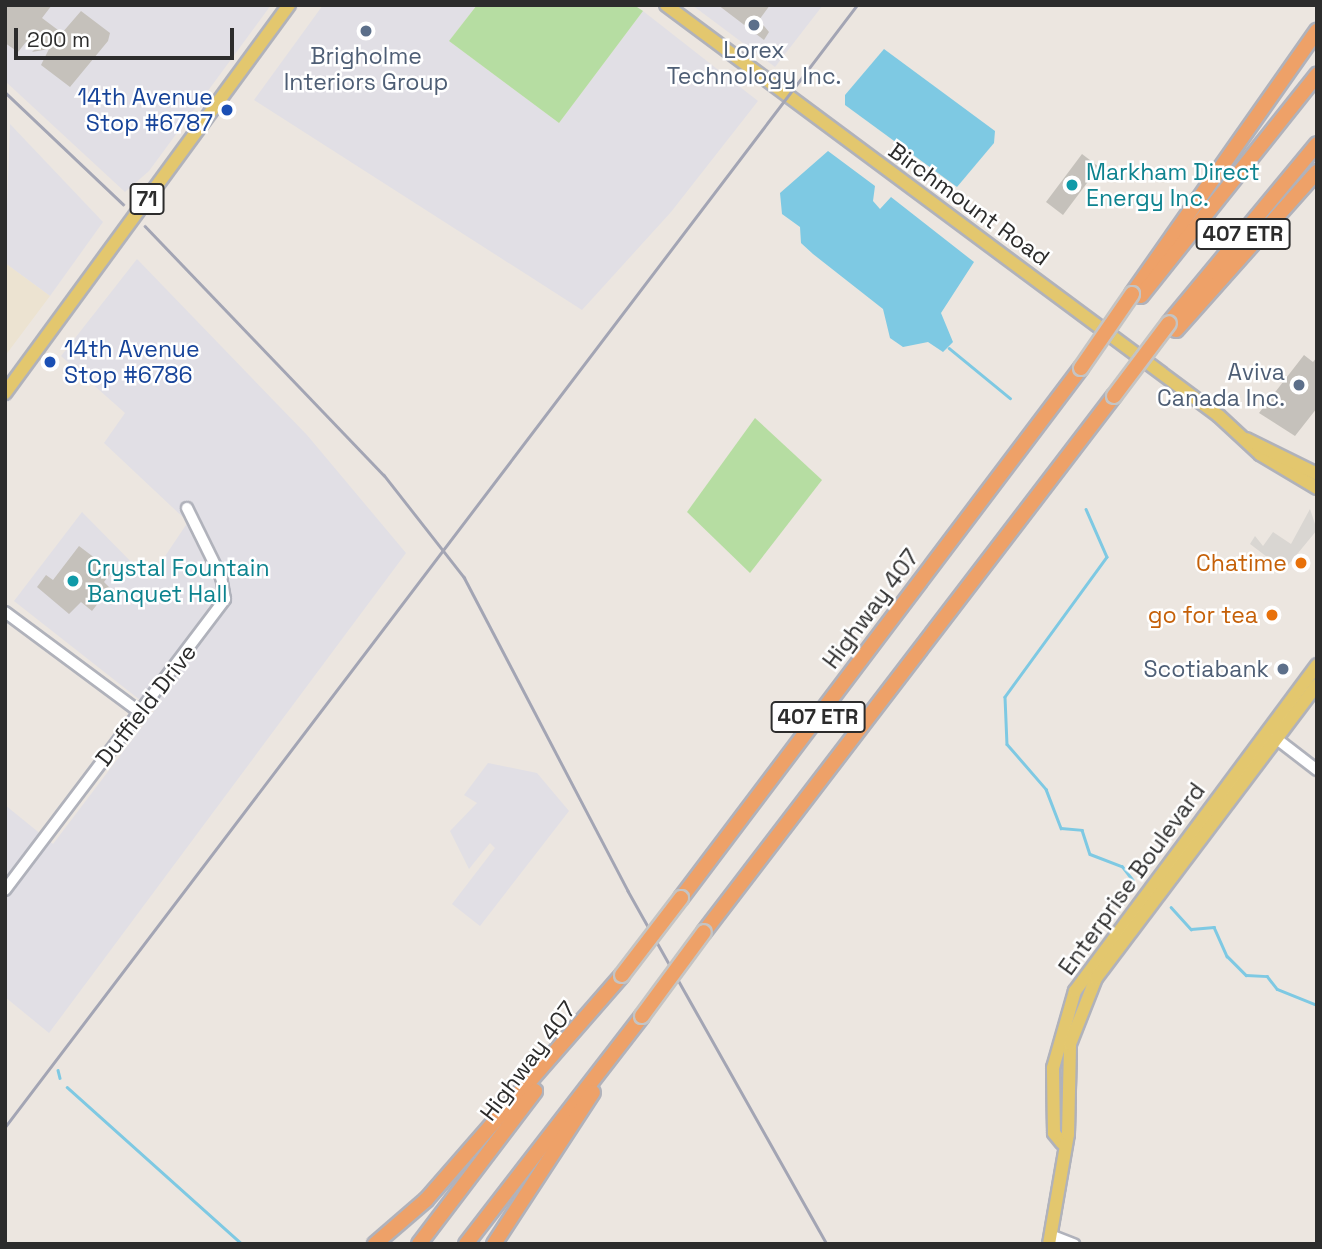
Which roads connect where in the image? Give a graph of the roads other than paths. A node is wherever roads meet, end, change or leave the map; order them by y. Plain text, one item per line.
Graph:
1 (289, 5) edge
2 (666, 5) edge
3 (1317, 31) edge
4 (1317, 75) edge
5 (1317, 144) edge
6 (1317, 172) edge
7 (1135, 297) junction
8 (1172, 326) junction
9 (5, 393) edge
10 (1246, 439) junction
11 (1317, 474) edge
12 (1317, 488) edge
13 (187, 508) dead end
14 (5, 612) edge
15 (1317, 665) edge
16 (1317, 685) edge
17 (141, 713) junction
18 (1272, 735) junction
19 (1317, 770) edge
20 (5, 890) edge
21 (622, 975) junction
22 (642, 1016) junction
23 (1049, 1239) edge
24 (375, 1244) edge
25 (419, 1244) edge
26 (466, 1244) edge
27 (494, 1244) edge
28 (1074, 1244) edge

1 - 9 main road, 71
2 - 10 main road, Birchmount Road
3 - 7 highway
4 - 7 highway, Highway 407 / 407 ETR
5 - 8 highway, 407 ETR
6 - 8 highway
7 - 21 highway, Highway 407 / 407 ETR, bridge
8 - 22 highway, 407 ETR, bridge
10 - 11 main road, Birchmount Road
10 - 12 main road, Birchmount Road
13 - 17 street, Duffield Drive
14 - 17 street
15 - 18 main road, Enterprise Boulevard
16 - 18 main road, Enterprise Boulevard
17 - 20 street, Duffield Drive
18 - 19 street
18 - 23 main road, Enterprise Boulevard
21 - 24 highway
21 - 25 highway, Highway 407 / 407 ETR
22 - 26 highway, 407 ETR
22 - 27 highway
23 - 28 street

